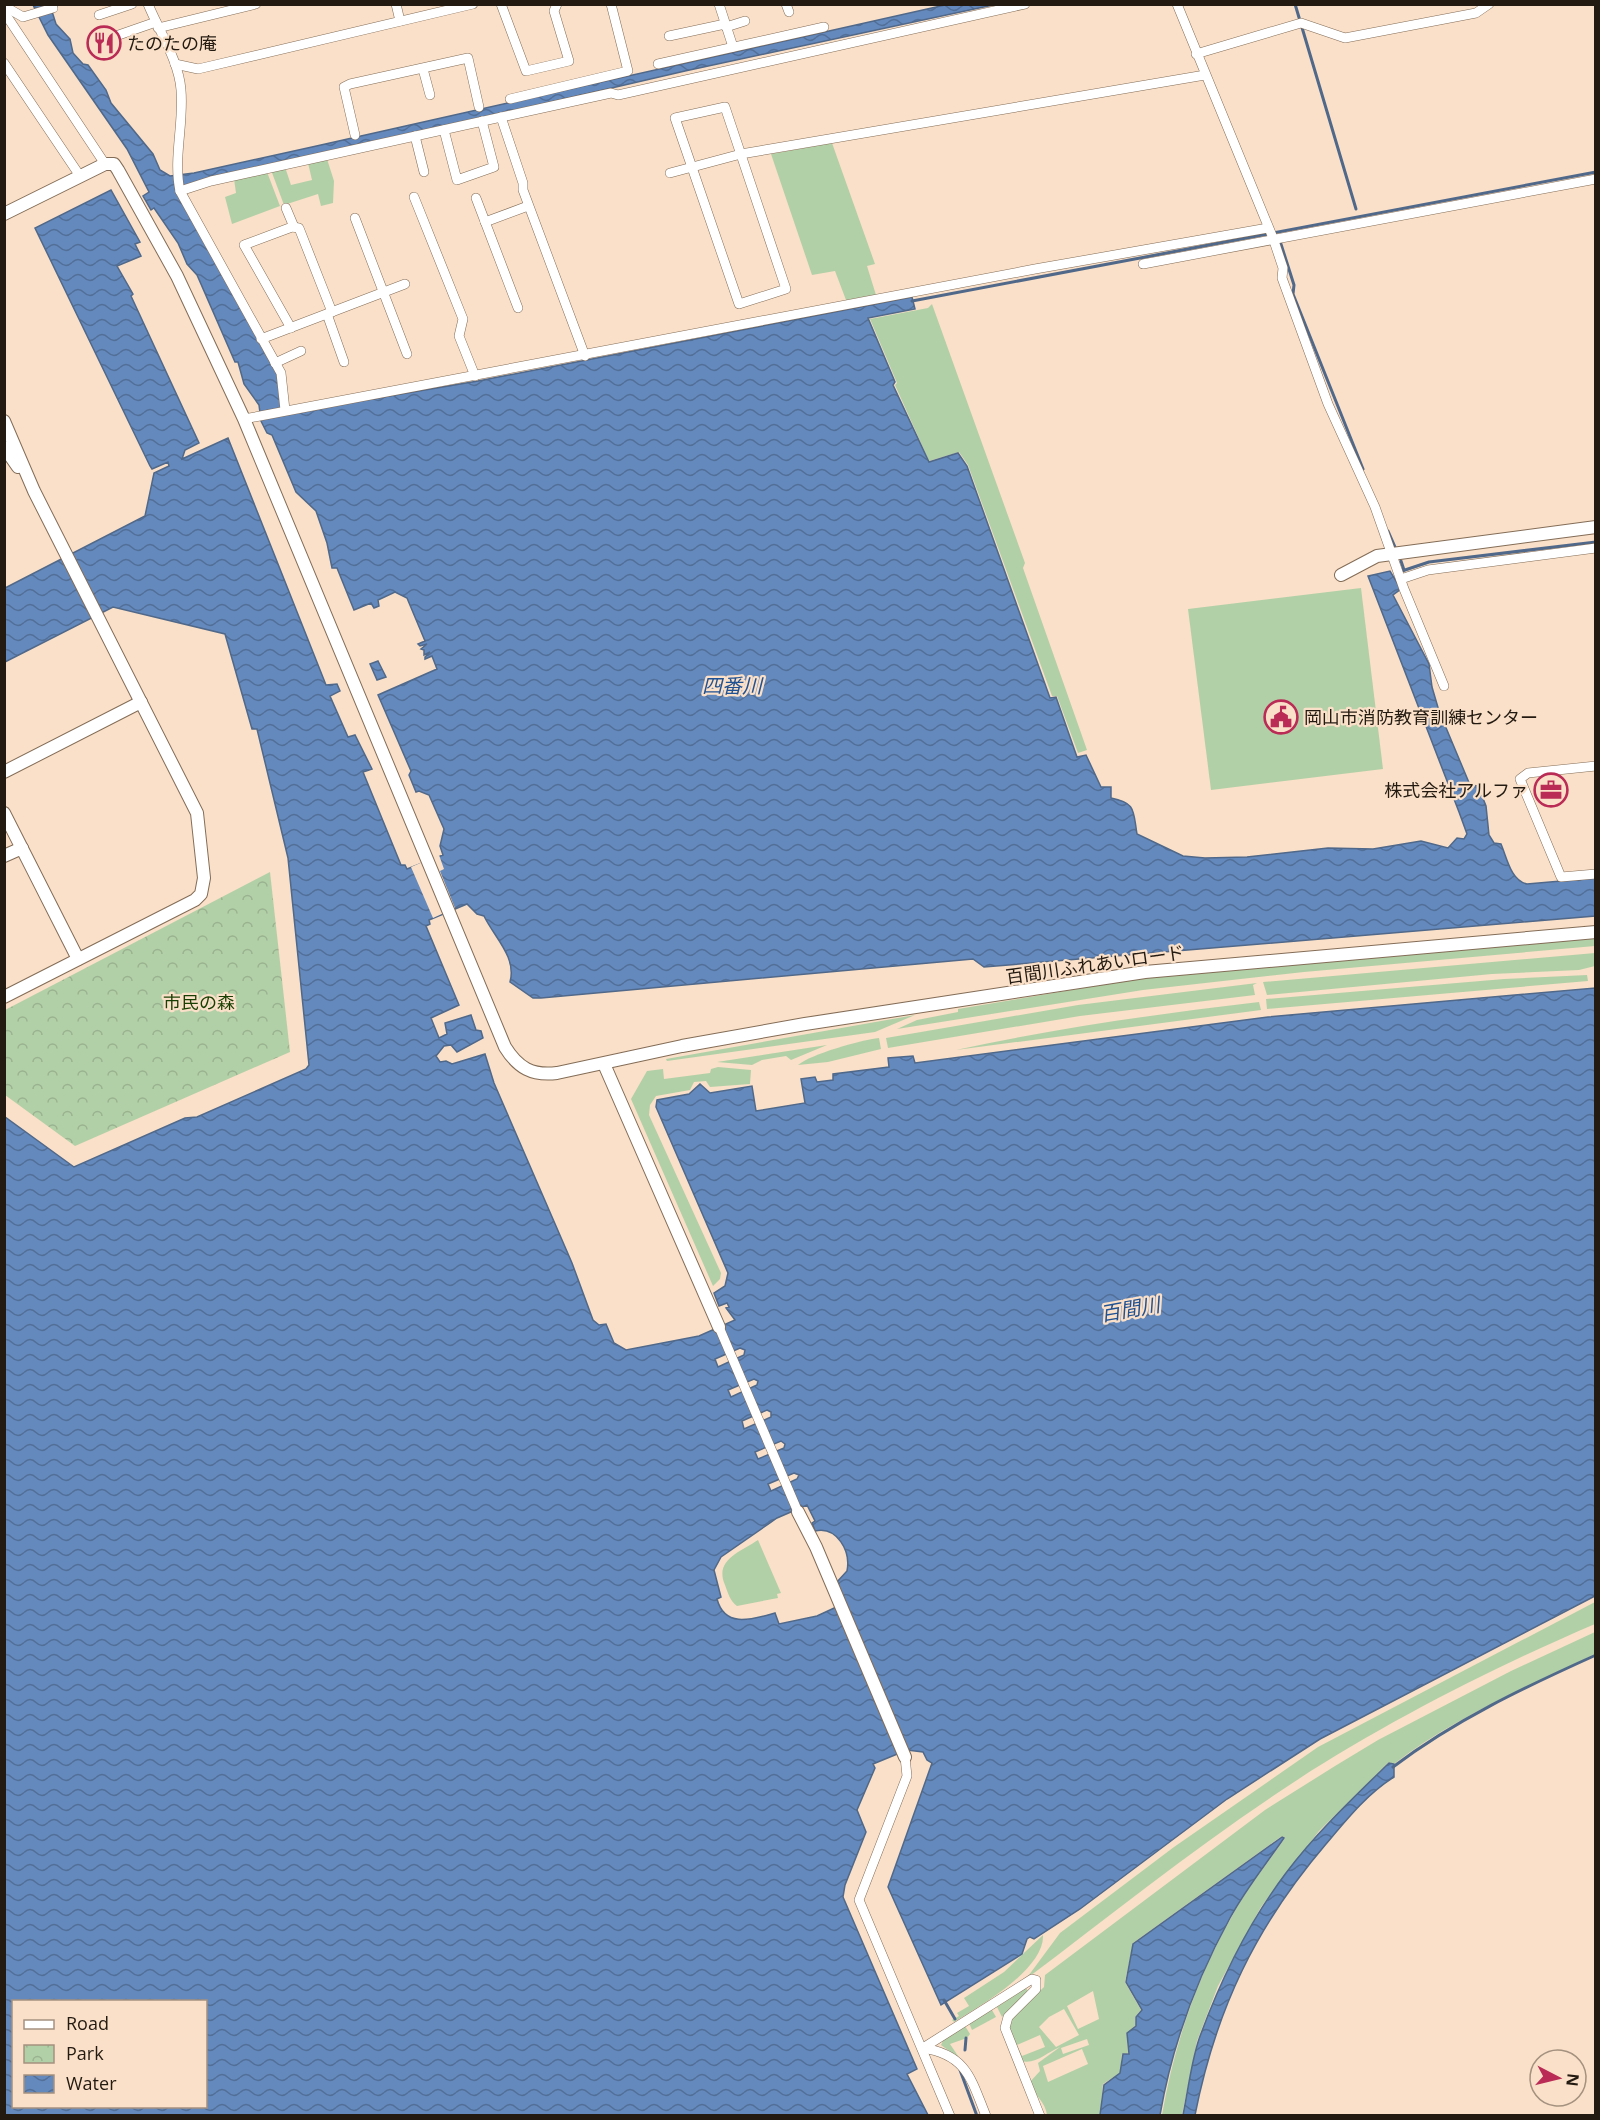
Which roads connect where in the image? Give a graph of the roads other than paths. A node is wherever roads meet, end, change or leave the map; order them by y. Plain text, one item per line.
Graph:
1 (132, 4) edge
2 (148, 4) edge
3 (256, 4) edge
4 (396, 4) edge
5 (472, 4) edge
6 (501, 4) edge
7 (557, 4) edge
8 (610, 4) edge
9 (719, 4) edge
10 (1025, 4) edge
11 (1177, 4) edge
12 (1489, 4) edge
13 (4, 6) edge
14 (52, 6) edge
15 (4, 12) edge
16 (99, 15) dead end
17 (400, 21) junction
18 (745, 21) dead end
19 (157, 25) junction
20 (726, 25) junction
21 (824, 27) dead end
22 (669, 36) dead end
23 (110, 38) dead end
24 (733, 47) junction
25 (1196, 54) junction
26 (4, 63) edge
27 (175, 64) junction
28 (658, 64) dead end
29 (423, 69) junction
30 (1205, 75) junction
31 (430, 95) dead end
32 (510, 99) dead end
33 (479, 107) dead end
34 (501, 117) junction
35 (482, 121) junction
36 (444, 130) junction
37 (355, 135) dead end
38 (415, 136) junction
39 (741, 154) junction
40 (105, 164) junction
41 (691, 167) junction
42 (424, 172) dead end
43 (670, 173) dead end
44 (80, 176) junction
45 (1596, 179) edge
46 (180, 190) junction
47 (414, 197) dead end
48 (476, 198) dead end
49 (528, 206) junction
50 (286, 208) dead end
51 (4, 214) edge
52 (355, 218) dead end
53 (485, 222) junction
54 (294, 227) junction
55 (1270, 233) junction
56 (1172, 252) junction
57 (1143, 264) dead end
58 (405, 284) dead end
59 (383, 292) junction
60 (518, 308) dead end
61 (329, 313) junction
62 (291, 328) junction
63 (261, 339) junction
64 (301, 351) dead end
65 (406, 354) dead end
66 (585, 356) junction
67 (344, 362) dead end
68 (275, 363) junction
69 (475, 376) junction
70 (283, 410) junction
71 (244, 419) junction
72 (4, 421) edge
73 (4, 447) edge
74 (34, 491) junction
75 (1596, 527) edge
76 (1596, 548) edge
77 (1392, 554) junction
78 (1400, 574) junction
79 (1341, 575) dead end
80 (1444, 686) dead end
81 (141, 702) junction
82 (1596, 766) edge
83 (4, 772) edge
84 (4, 813) edge
85 (21, 848) junction
86 (4, 856) edge
87 (1596, 874) edge
88 (1596, 932) edge
89 (78, 958) junction
90 (4, 997) edge
91 (604, 1064) junction
92 (719, 1327) joint
93 (798, 1512) joint
94 (905, 1757) joint
95 (923, 2048) junction
96 (951, 2115) edge
97 (986, 2115) edge
98 (1040, 2115) edge

1 - 16 street
2 - 19 street
3 - 19 street
4 - 17 street
5 - 17 street
6 - 7 street
8 - 32 street
9 - 20 street
10 - 34 street
11 - 25 street
12 - 25 street
13 - 14 street
15 - 40 street
17 - 27 street
18 - 20 street
19 - 23 street
19 - 27 street
20 - 22 street
20 - 24 street
21 - 24 street
24 - 28 street
25 - 30 street
26 - 44 street
27 - 46 street
29 - 31 street
29 - 33 street
29 - 37 street
30 - 39 street
30 - 55 street
34 - 35 street
34 - 49 street
35 - 36 street
35 - 36 street
36 - 38 street
38 - 42 street
38 - 46 street
39 - 41 street
39 - 41 street
39 - 41 street
40 - 44 street
40 - 71 street, 百間川ふれあいロード
41 - 43 street
44 - 51 street
45 - 55 street
46 - 63 street
47 - 69 street
48 - 53 street
49 - 53 street
49 - 66 street
50 - 54 street
52 - 59 street
53 - 60 street
54 - 61 street
54 - 62 street
55 - 56 street
55 - 77 street
56 - 57 street
56 - 66 street
58 - 59 street
59 - 61 street
59 - 65 street
61 - 62 street
61 - 67 street
62 - 63 street
63 - 68 street
64 - 68 street
66 - 69 street
68 - 70 street
69 - 70 street
70 - 71 street
71 - 91 street, 百間川ふれあいロード
72 - 74 street
73 - 74 street
74 - 81 street
75 - 77 street
76 - 78 street
77 - 78 street
77 - 79 street
78 - 80 street
81 - 83 street
81 - 89 street
82 - 87 street
84 - 85 street
85 - 86 street
85 - 89 street
88 - 91 street, 百間川ふれあいロード
89 - 90 street
91 - 92 street
92 - 93 street
93 - 94 street
94 - 95 street
95 - 96 street
95 - 97 street
95 - 98 street

